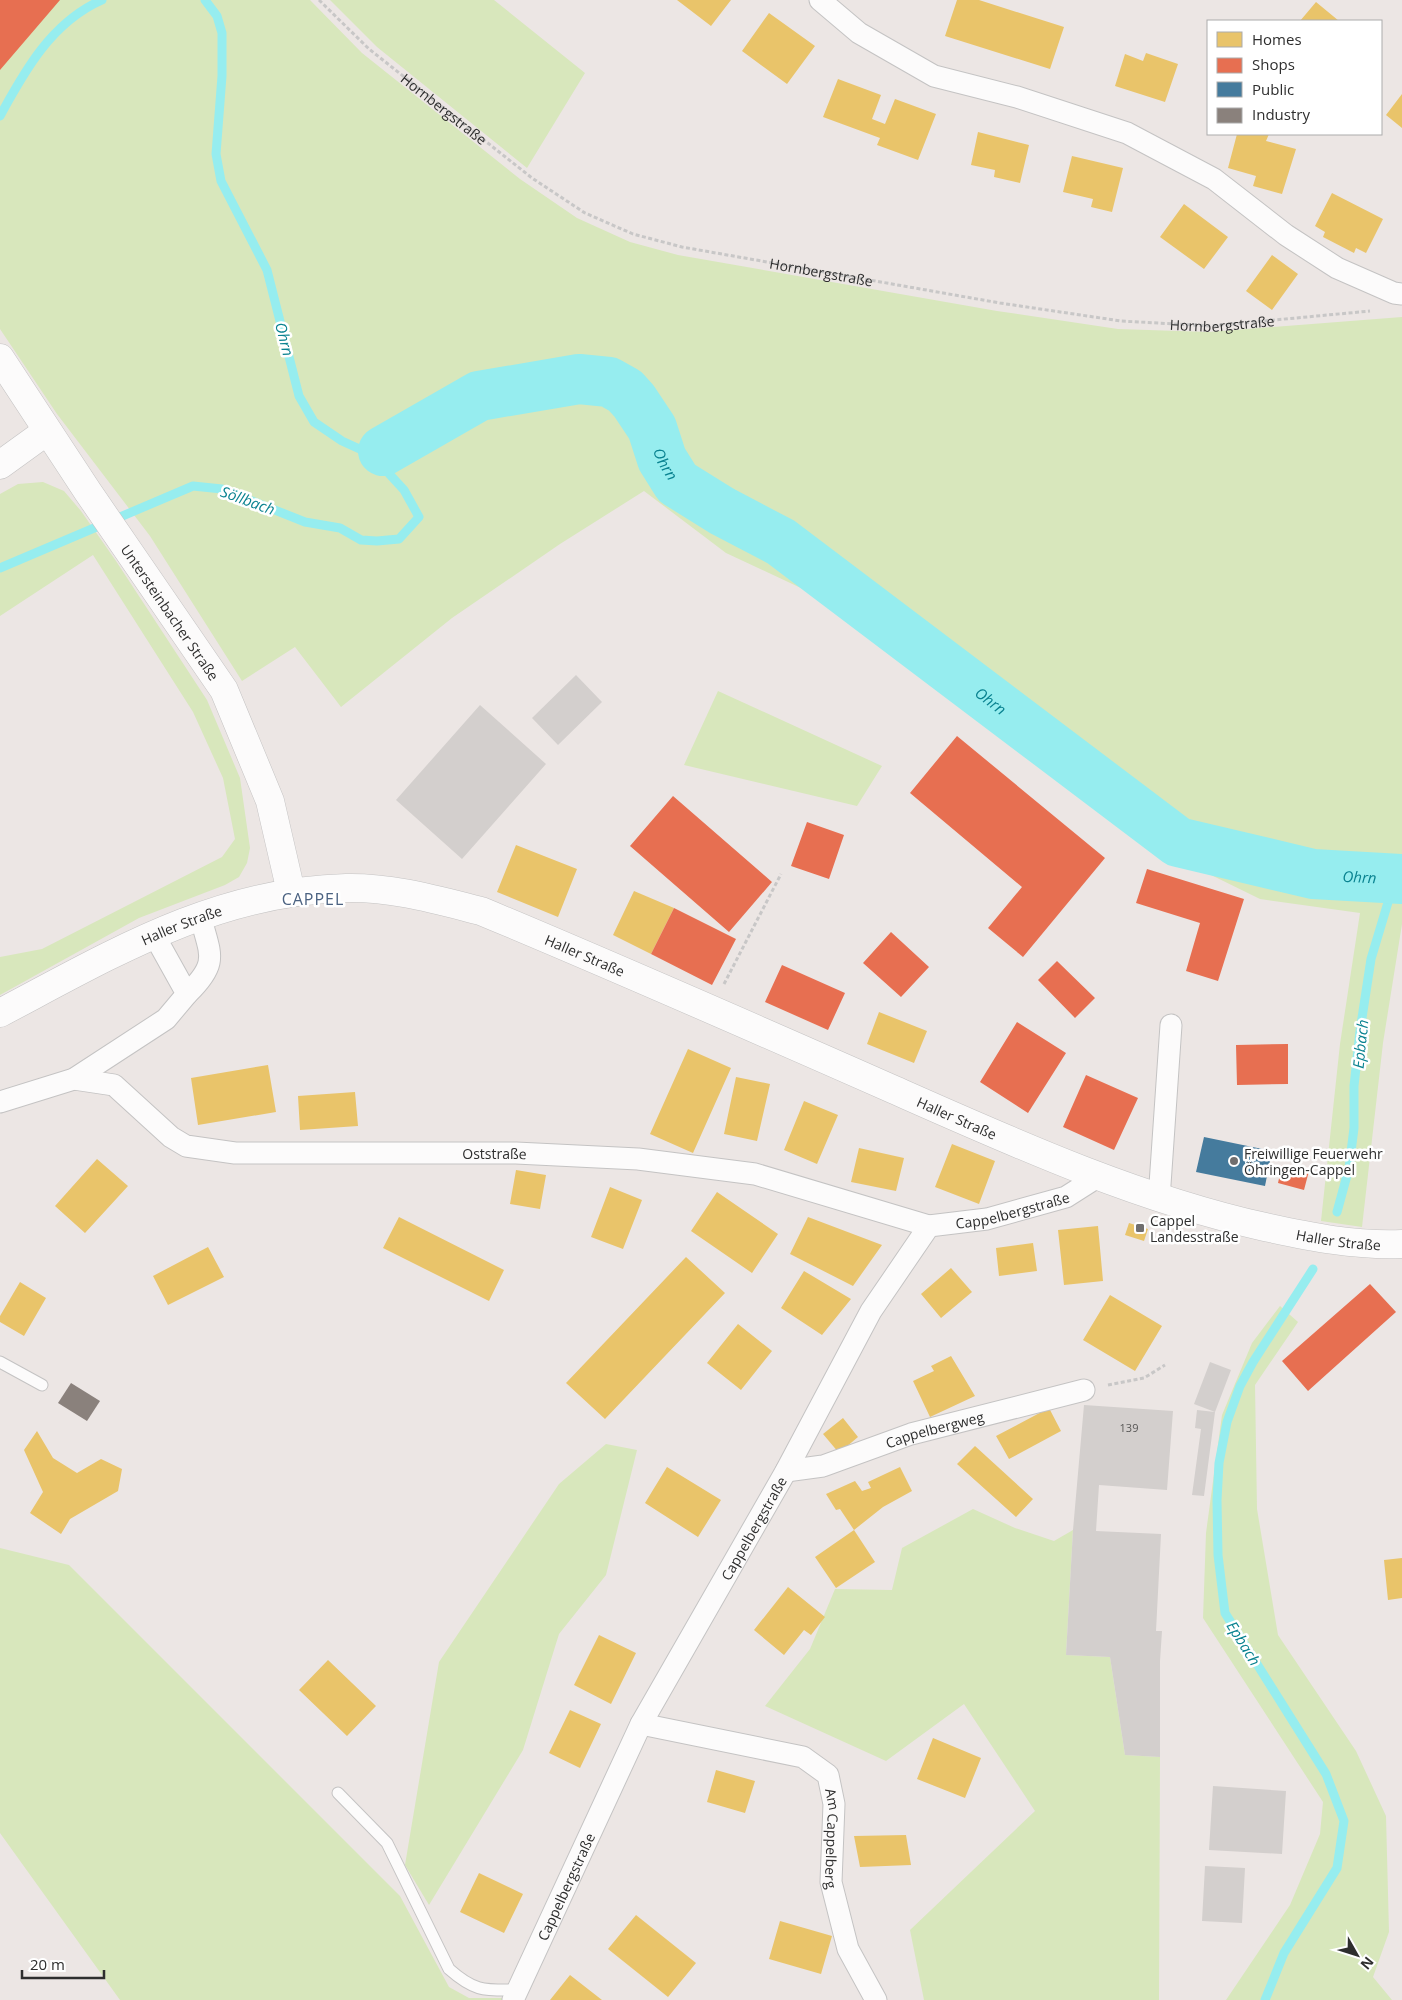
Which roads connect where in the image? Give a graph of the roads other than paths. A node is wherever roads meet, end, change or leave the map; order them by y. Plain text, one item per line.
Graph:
1 (820, 0) edge
2 (1402, 294) edge
3 (0, 358) edge
4 (47, 431) junction
5 (0, 465) edge
6 (291, 892) junction
7 (200, 915) junction
8 (153, 933) junction
9 (187, 994) junction
10 (0, 1013) edge
11 (1171, 1025) dead end
12 (74, 1078) junction
13 (0, 1102) edge
14 (1099, 1176) junction
15 (1159, 1199) junction
16 (930, 1226) junction
17 (1402, 1244) edge
18 (0, 1362) edge
19 (42, 1385) dead end
20 (1084, 1390) road end
21 (786, 1471) junction
22 (641, 1724) junction
23 (338, 1793) dead end
24 (517, 1995) edge
25 (876, 2000) edge

1 - 2 street
3 - 4 main road, Untersteinbacher Straße
4 - 5 main road
4 - 6 main road, Untersteinbacher Straße
6 - 7 main road, Haller Straße
6 - 14 main road, Haller Straße
7 - 8 main road, Haller Straße
7 - 9 street, Oststraße
8 - 9 street
8 - 10 main road, Haller Straße
9 - 12 street, Oststraße
11 - 15 street
12 - 13 street, Oststraße
12 - 16 street, Oststraße
14 - 15 main road, Haller Straße
14 - 16 street, Cappelbergstraße
15 - 17 main road, Haller Straße
16 - 21 street, Cappelbergstraße
18 - 19 lane
20 - 21 street, Cappelbergweg
21 - 22 street, Cappelbergstraße
22 - 24 street, Cappelbergstraße
22 - 25 street, Am Cappelberg
23 - 24 lane

